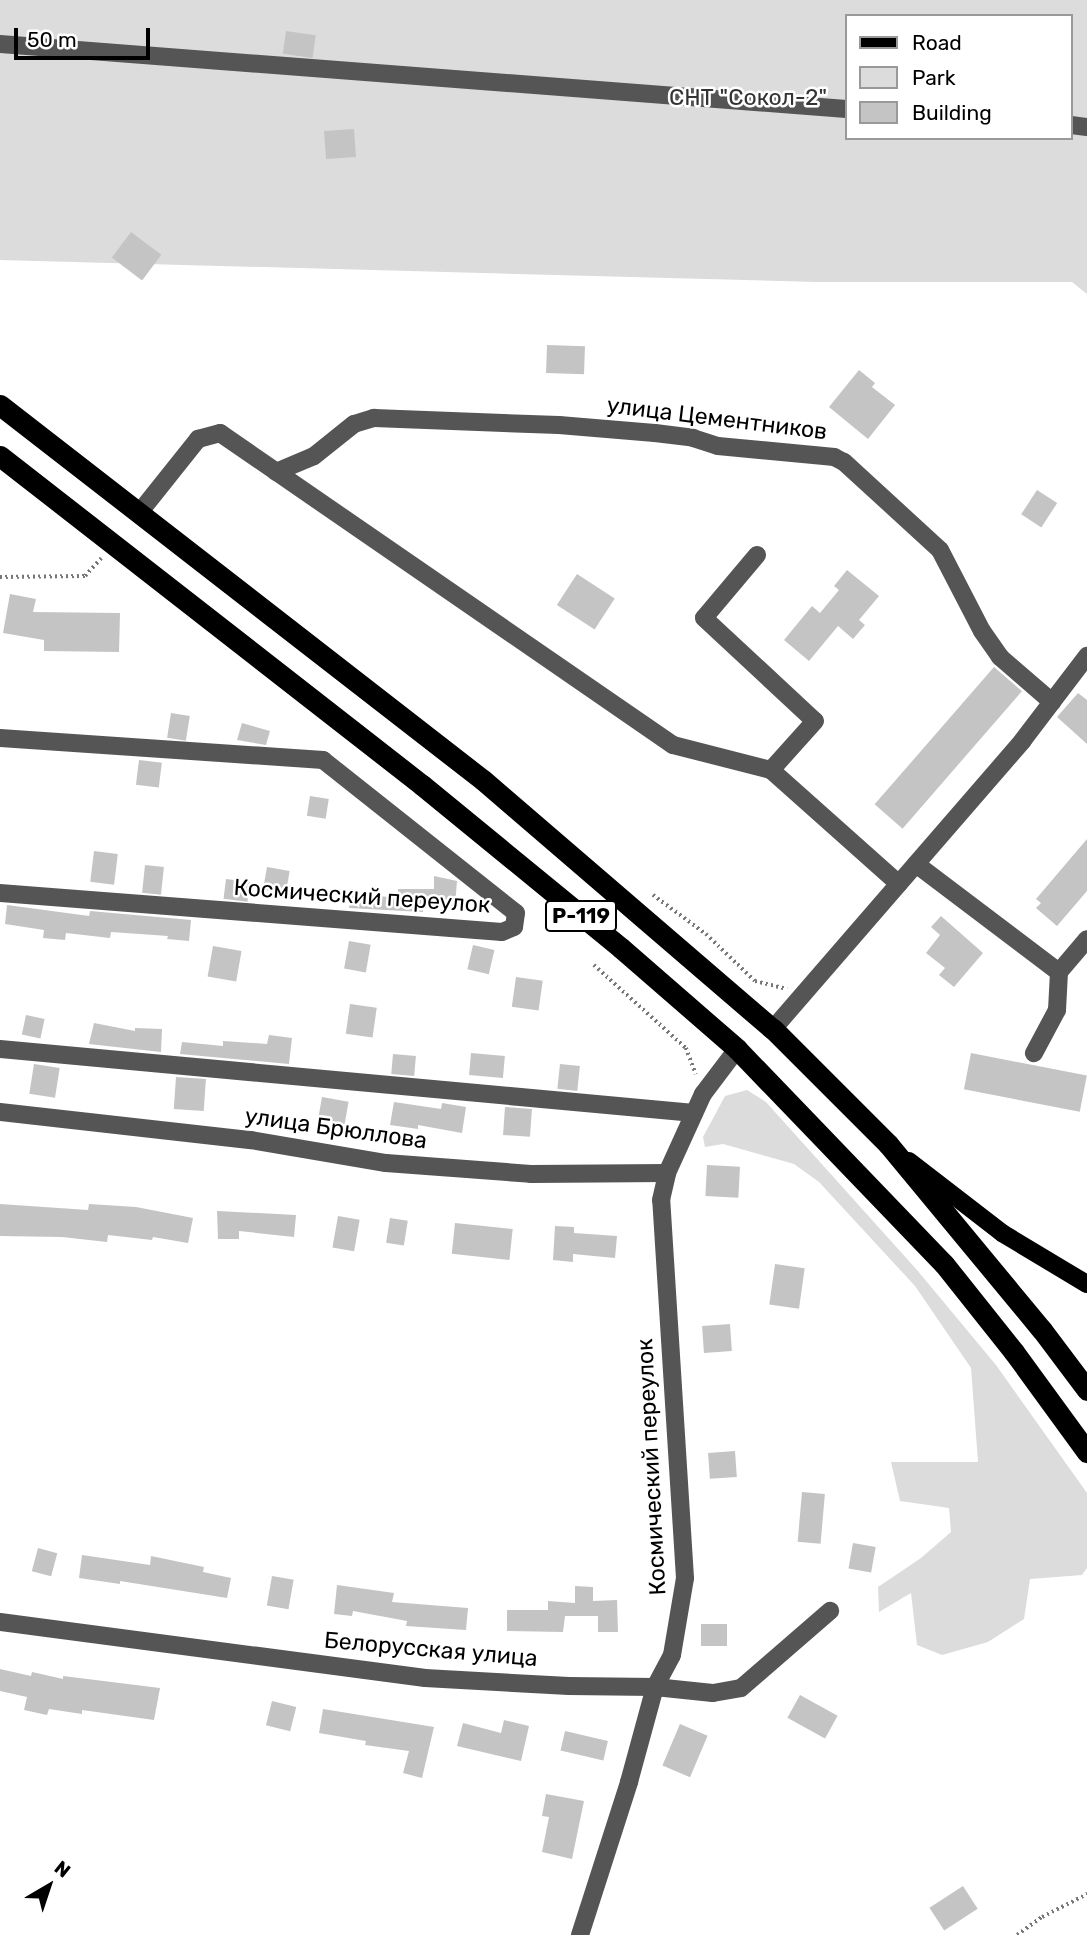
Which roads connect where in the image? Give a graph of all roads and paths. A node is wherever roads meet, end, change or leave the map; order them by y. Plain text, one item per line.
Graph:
1 (0, 44) edge
2 (846, 109) edge
3 (0, 405) edge
4 (0, 456) edge
5 (276, 472) junction
6 (139, 513) junction
7 (113, 544) junction
8 (757, 555) dead end
9 (0, 577) edge
10 (1087, 656) edge
11 (1081, 676) edge
12 (1052, 702) junction
13 (0, 738) edge
14 (771, 770) junction
15 (916, 864) junction
16 (899, 884) junction
17 (0, 893) edge
18 (653, 895) dead end
19 (1087, 939) edge
20 (594, 965) dead end
21 (1059, 972) junction
22 (804, 993) junction
23 (773, 1029) junction
24 (0, 1049) edge
25 (737, 1049) junction
26 (1034, 1053) dead end
27 (703, 1094) junction
28 (0, 1112) edge
29 (694, 1113) junction
30 (888, 1144) junction
31 (667, 1173) junction
32 (1087, 1284) edge
33 (1087, 1390) edge
34 (1087, 1452) edge
35 (830, 1611) dead end
36 (0, 1622) edge
37 (655, 1687) junction
38 (1087, 1894) edge
39 (580, 1935) edge
40 (1017, 1935) edge

1 - 2 street
3 - 6 highway, Р-119
4 - 7 highway, Р-119
5 - 6 street
5 - 12 street, улица Цементников
5 - 14 street
6 - 23 highway, Р-119
7 - 9 path
7 - 25 highway, Р-119
8 - 14 street
10 - 11 street
11 - 12 street
12 - 15 street
13 - 17 street, Космический переулок
14 - 16 street
15 - 16 street
15 - 21 street
16 - 22 street
18 - 22 path
19 - 21 street
20 - 27 path
21 - 26 street
22 - 23 street
23 - 30 highway, Р-119
24 - 29 street
25 - 27 street, Космический переулок
25 - 34 highway, Р-119
27 - 29 street, Космический переулок
28 - 31 street, улица Брюллова
29 - 31 street, Космический переулок
30 - 32 main road
30 - 33 highway, Р-119
31 - 37 street, Космический переулок
35 - 37 street, Белорусская улица
36 - 37 street, Белорусская улица
37 - 39 street, Космический переулок
38 - 40 path

